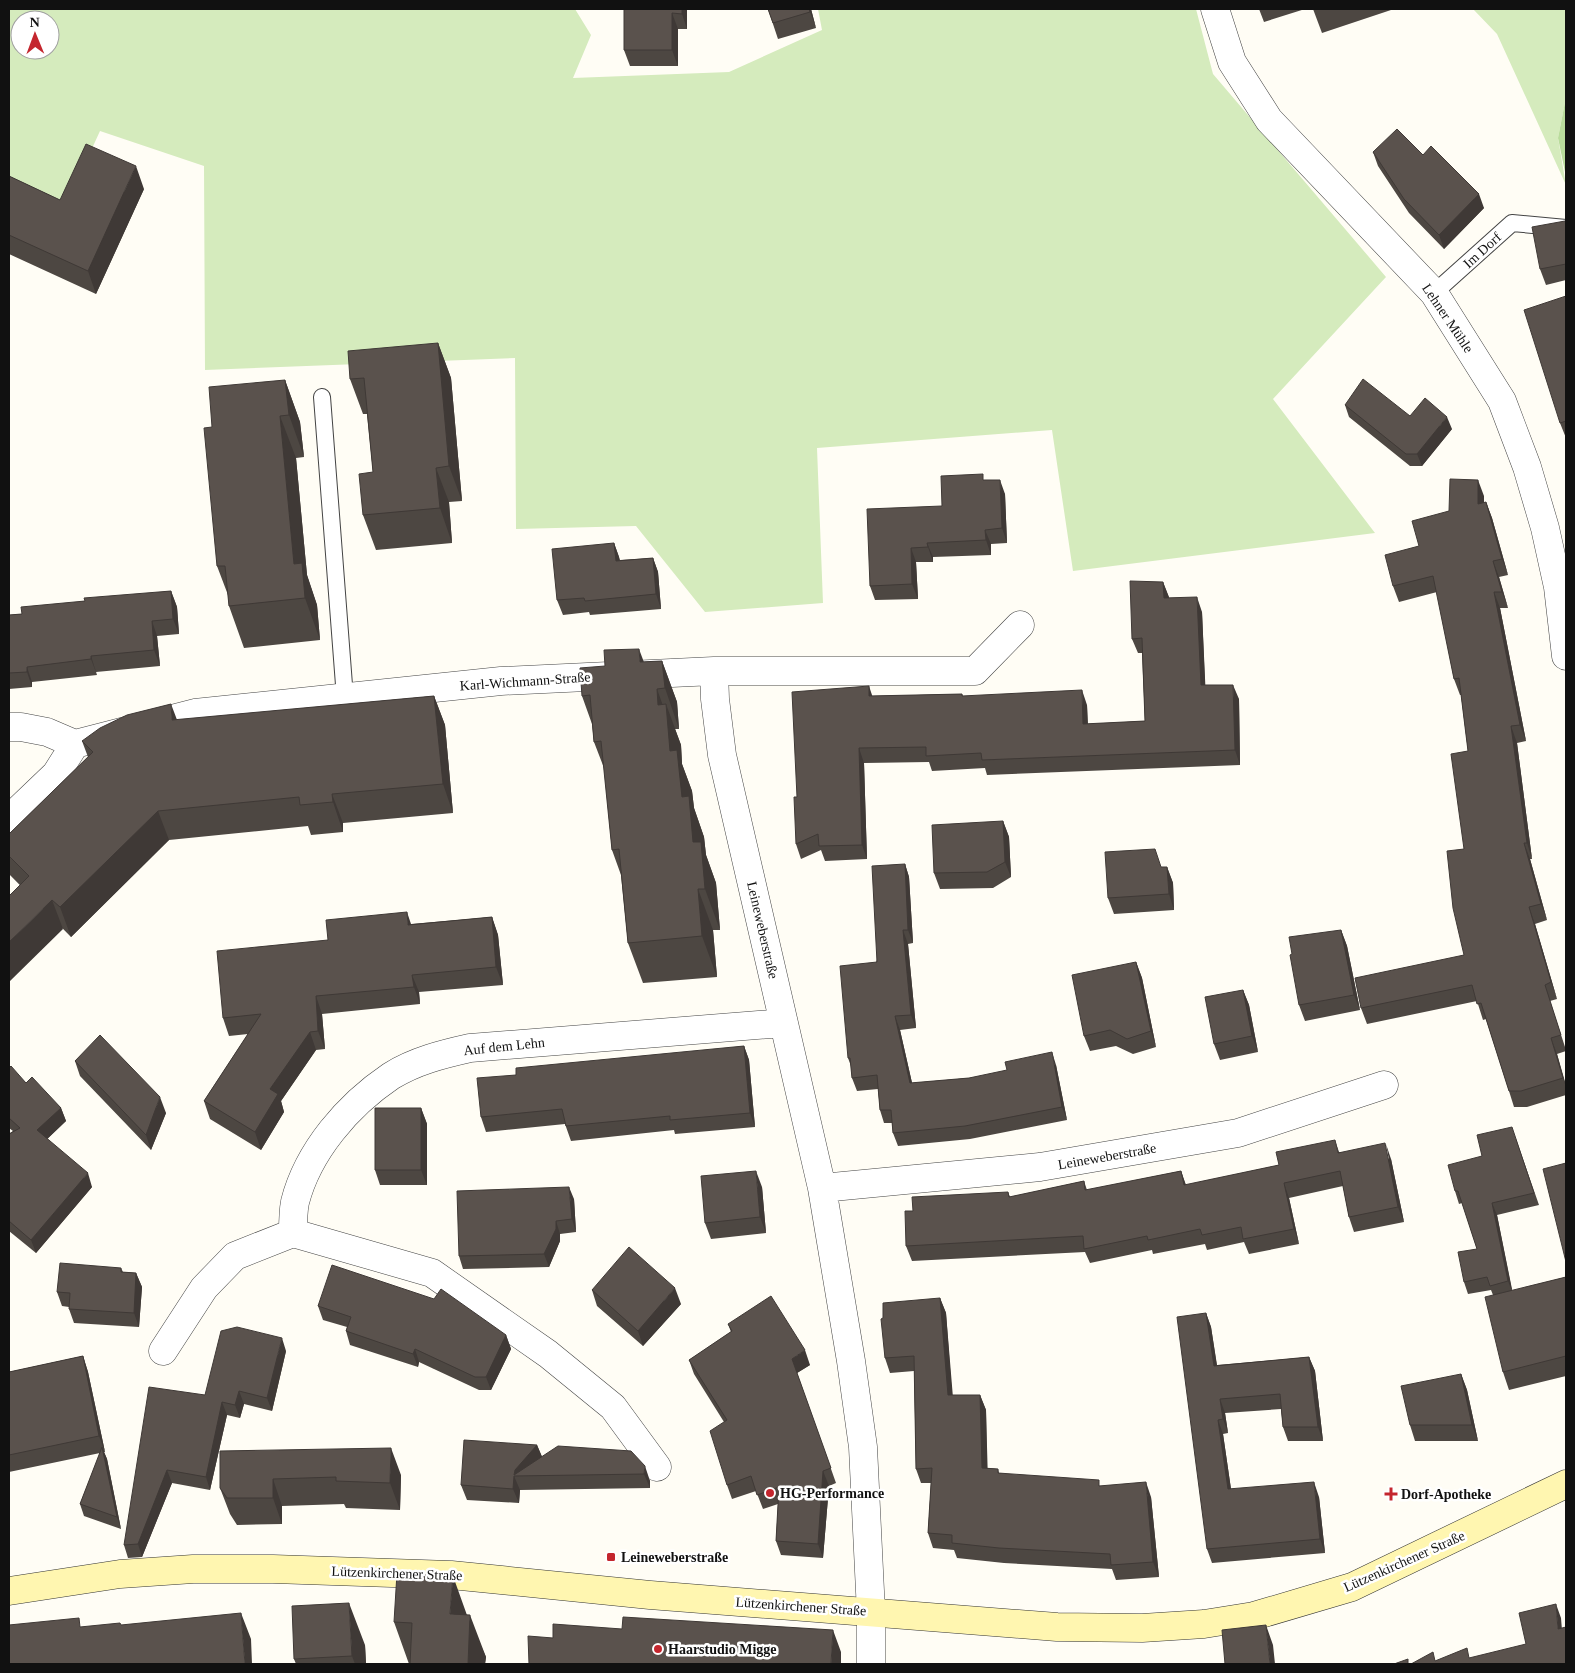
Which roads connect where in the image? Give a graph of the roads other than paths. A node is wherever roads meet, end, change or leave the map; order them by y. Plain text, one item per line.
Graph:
1 (1215, 9) edge
2 (1566, 228) edge
3 (1434, 293) junction
4 (322, 397) dead end
5 (1020, 625) dead end
6 (1566, 656) edge
7 (714, 671) junction
8 (345, 698) junction
9 (9, 727) edge
10 (75, 744) junction
11 (9, 819) edge
12 (783, 1023) junction
13 (1384, 1085) dead end
14 (822, 1188) junction
15 (293, 1233) junction
16 (163, 1351) dead end
17 (657, 1467) dead end
18 (1566, 1484) edge
19 (9, 1591) edge
20 (871, 1612) junction
21 (871, 1664) edge

1 - 3 street, Lehner Mühle
2 - 3 lane, Im Dorf
3 - 6 street, Lehner Mühle
4 - 8 lane
5 - 7 street, Karl-Wichmann-Straße
7 - 8 street, Karl-Wichmann-Straße
7 - 12 street, Leineweberstraße
8 - 10 street, Karl-Wichmann-Straße
9 - 10 street
10 - 11 street
12 - 14 street, Leineweberstraße
12 - 15 street, Auf dem Lehn
13 - 14 street, Leineweberstraße
14 - 20 street, Leineweberstraße
15 - 16 street
15 - 17 street
18 - 20 main road, Lützenkirchener Straße
19 - 20 main road, Lützenkirchener Straße
20 - 21 street, Leineweberstraße

